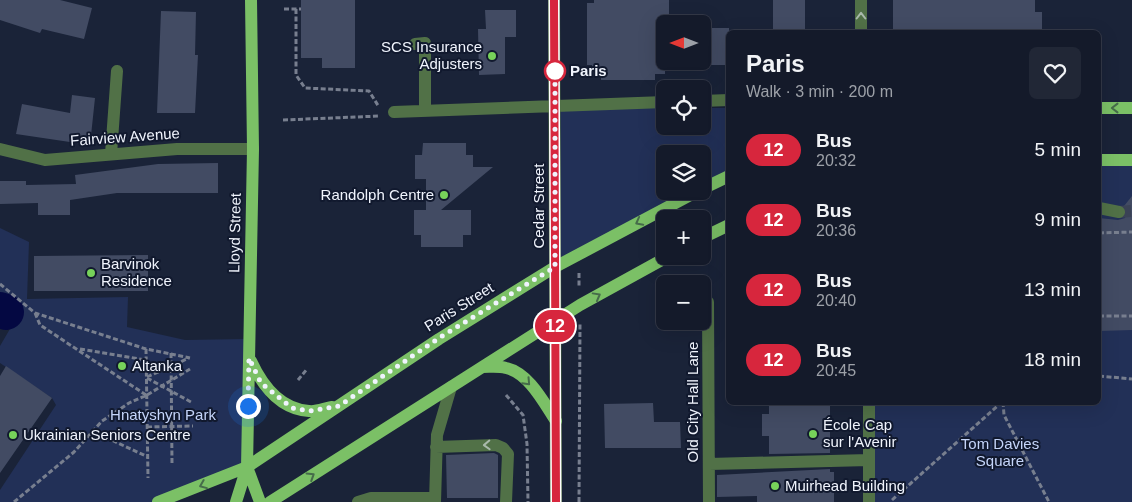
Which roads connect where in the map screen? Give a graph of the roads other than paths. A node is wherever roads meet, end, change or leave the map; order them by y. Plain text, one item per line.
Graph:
1 (251, 0) edge
2 (554, 0) edge
3 (861, 0) edge
4 (861, 30) edge
5 (415, 44) dead end
6 (117, 71) dead end
7 (726, 100) edge
8 (711, 101) edge
9 (656, 102) edge
10 (555, 106) junction
11 (1101, 108) edge
12 (1132, 108) edge
13 (425, 111) junction
14 (394, 112) dead end
15 (0, 148) edge
16 (253, 149) junction
17 (111, 154) junction
18 (1101, 160) edge
19 (1132, 160) edge
20 (726, 177) edge
21 (711, 185) edge
22 (681, 200) edge
23 (1101, 208) edge
24 (1118, 212) tunnel mouth
25 (726, 226) edge
26 (711, 234) edge
27 (656, 263) edge
28 (555, 267) junction
29 (555, 321) junction
30 (708, 330) edge
31 (249, 358) junction
32 (483, 367) junction
33 (451, 387) junction
34 (869, 405) edge
35 (339, 406) junction
36 (556, 421) junction
37 (436, 447) junction
38 (869, 460) junction
39 (709, 464) junction
40 (247, 467) junction
41 (506, 499) edge
42 (435, 500) edge
43 (158, 502) edge
44 (236, 502) edge
45 (260, 502) edge
46 (270, 502) edge
47 (358, 502) edge
48 (556, 502) edge
49 (710, 502) edge
50 (869, 502) edge

1 - 16 main road, Lloyd Street
2 - 10 street, Cedar Street
4 -> 3 street
5 - 13 street
6 - 17 street
7 - 8 street
9 - 10 street
10 - 13 street
10 - 28 street, Cedar Street
12 -> 11 main road
13 - 14 street
15 - 17 street, Fairview Avenue
16 - 17 street, Fairview Avenue
16 - 31 main road, Lloyd Street
18 - 19 main road
20 - 21 main road
22 -> 28 main road, Paris Street
23 - 24 street
25 - 26 main road
29 -> 27 main road
28 - 29 street, Cedar Street
28 - 35 main road, Paris Street
29 - 32 main road
29 - 36 street, Cedar Street
30 - 39 street, Old City Hall Lane
31 - 35 main road
31 - 40 main road, Lloyd Street
32 - 33 main road
32 -> 36 main road
33 - 37 street
46 -> 33 main road
34 - 38 street
35 - 40 main road, Paris Street
36 - 48 street, Cedar Street
41 -> 37 street
37 - 42 street
38 - 39 street
38 - 50 street
39 - 49 street, Old City Hall Lane
40 -> 43 main road, Paris Street
40 - 44 main road
40 - 45 main road
42 - 47 street

